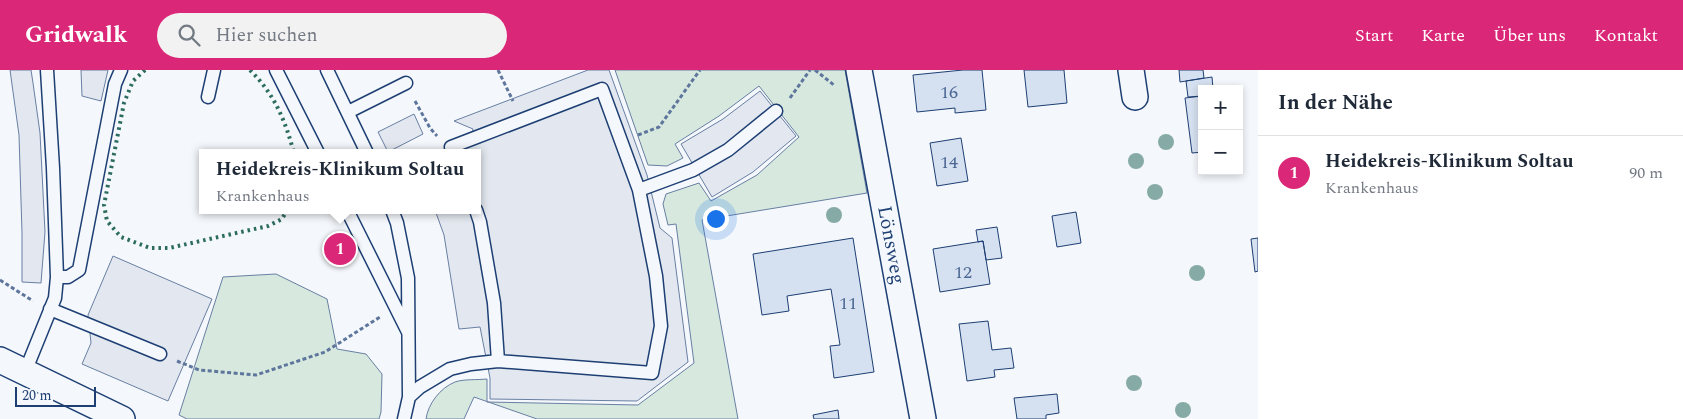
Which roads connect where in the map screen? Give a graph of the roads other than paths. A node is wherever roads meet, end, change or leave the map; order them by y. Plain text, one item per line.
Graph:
1 (47, 70) edge
2 (121, 70) edge
3 (214, 70) edge
4 (276, 70) edge
5 (328, 70) edge
6 (859, 70) edge
7 (1131, 70) edge
8 (406, 83) road end
9 (208, 97) dead end
10 (1135, 97) dead end
11 (776, 111) road end
12 (348, 112) junction
13 (316, 149) edge
14 (365, 149) edge
15 (454, 149) edge
16 (639, 190) junction
17 (349, 214) edge
18 (394, 214) edge
19 (477, 214) edge
20 (57, 277) junction
21 (50, 309) junction
22 (409, 334) junction
23 (160, 354) road end
24 (0, 360) edge
25 (498, 361) junction
26 (25, 372) junction
27 (409, 397) junction
28 (122, 419) edge
29 (404, 419) edge
30 (923, 419) edge

1 - 20 lane
2 - 20 lane
3 - 9 lane
4 - 13 lane
5 - 12 lane
6 - 30 street, Lönsweg
7 - 10 street
8 - 12 lane
11 - 16 lane
12 - 14 lane
15 - 16 lane
16 - 25 lane
17 - 22 lane
18 - 22 lane
19 - 25 lane
20 - 21 lane
21 - 23 lane
21 - 26 lane
22 - 27 lane
24 - 26 street
25 - 27 lane
26 - 28 street
27 - 29 lane

